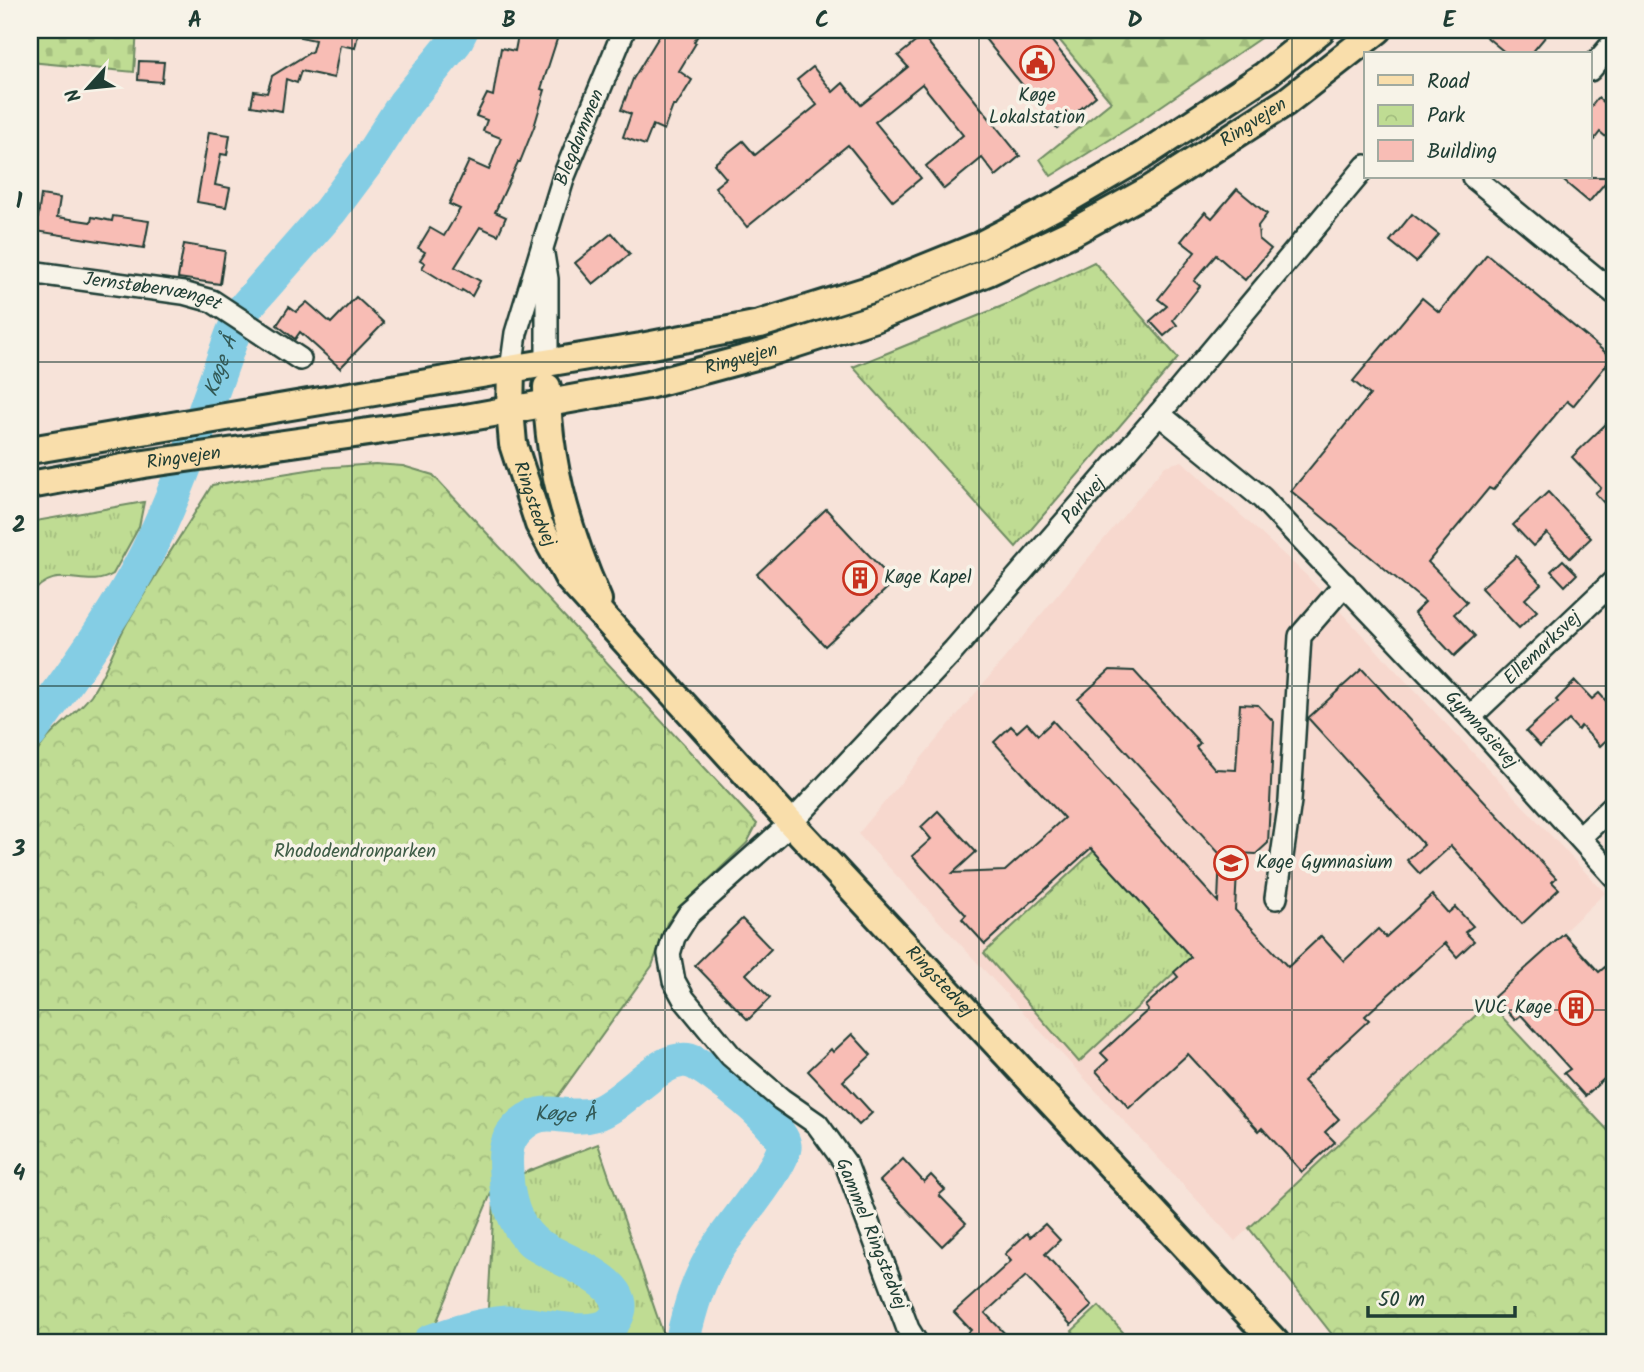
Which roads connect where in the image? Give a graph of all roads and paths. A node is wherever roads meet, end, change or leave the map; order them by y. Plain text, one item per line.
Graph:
1 (624, 30) edge
2 (1321, 30) edge
3 (1378, 30) edge
4 (1614, 42) edge
5 (1592, 68) edge
6 (1364, 168) edge
7 (1487, 181) edge
8 (542, 249) junction
9 (30, 272) edge
10 (1614, 293) edge
11 (300, 359) dead end
12 (547, 364) junction
13 (511, 370) junction
14 (547, 403) junction
15 (510, 410) junction
16 (1159, 414) junction
17 (30, 450) edge
18 (30, 485) edge
19 (1614, 581) edge
20 (1345, 584) junction
21 (608, 620) junction
22 (1470, 717) junction
23 (1614, 805) edge
24 (791, 823) junction
25 (1580, 837) junction
26 (1614, 876) edge
27 (1276, 898) dead end
28 (916, 1342) edge
29 (1275, 1342) edge

1 - 8 street, Blegdammen
2 - 12 main road, Ringvejen
3 - 14 main road, Ringvejen
4 - 5 street
6 - 16 street, Parkvej
7 - 10 street
8 - 12 street, Blegdammen
8 - 13 street, Blegdammen
9 - 11 street, Jernstøbervænget
12 - 13 main road, Ringvejen
12 - 14 main road, Ringstedvej
13 - 15 main road, Ringstedvej
13 - 17 main road, Ringvejen
14 - 15 main road, Ringvejen
14 - 21 main road, Ringstedvej
15 - 18 main road, Ringvejen
15 - 21 main road, Ringstedvej
16 - 20 street, Gymnasievej
16 - 24 street, Parkvej
19 - 22 street, Ellemarksvej
20 - 22 street, Gymnasievej
20 - 27 street
21 - 24 main road, Ringstedvej
22 - 25 street, Gymnasievej
23 - 25 street
24 - 28 street, Gammel Ringstedvej
24 - 29 main road, Ringstedvej
25 - 26 street, Gymnasievej

